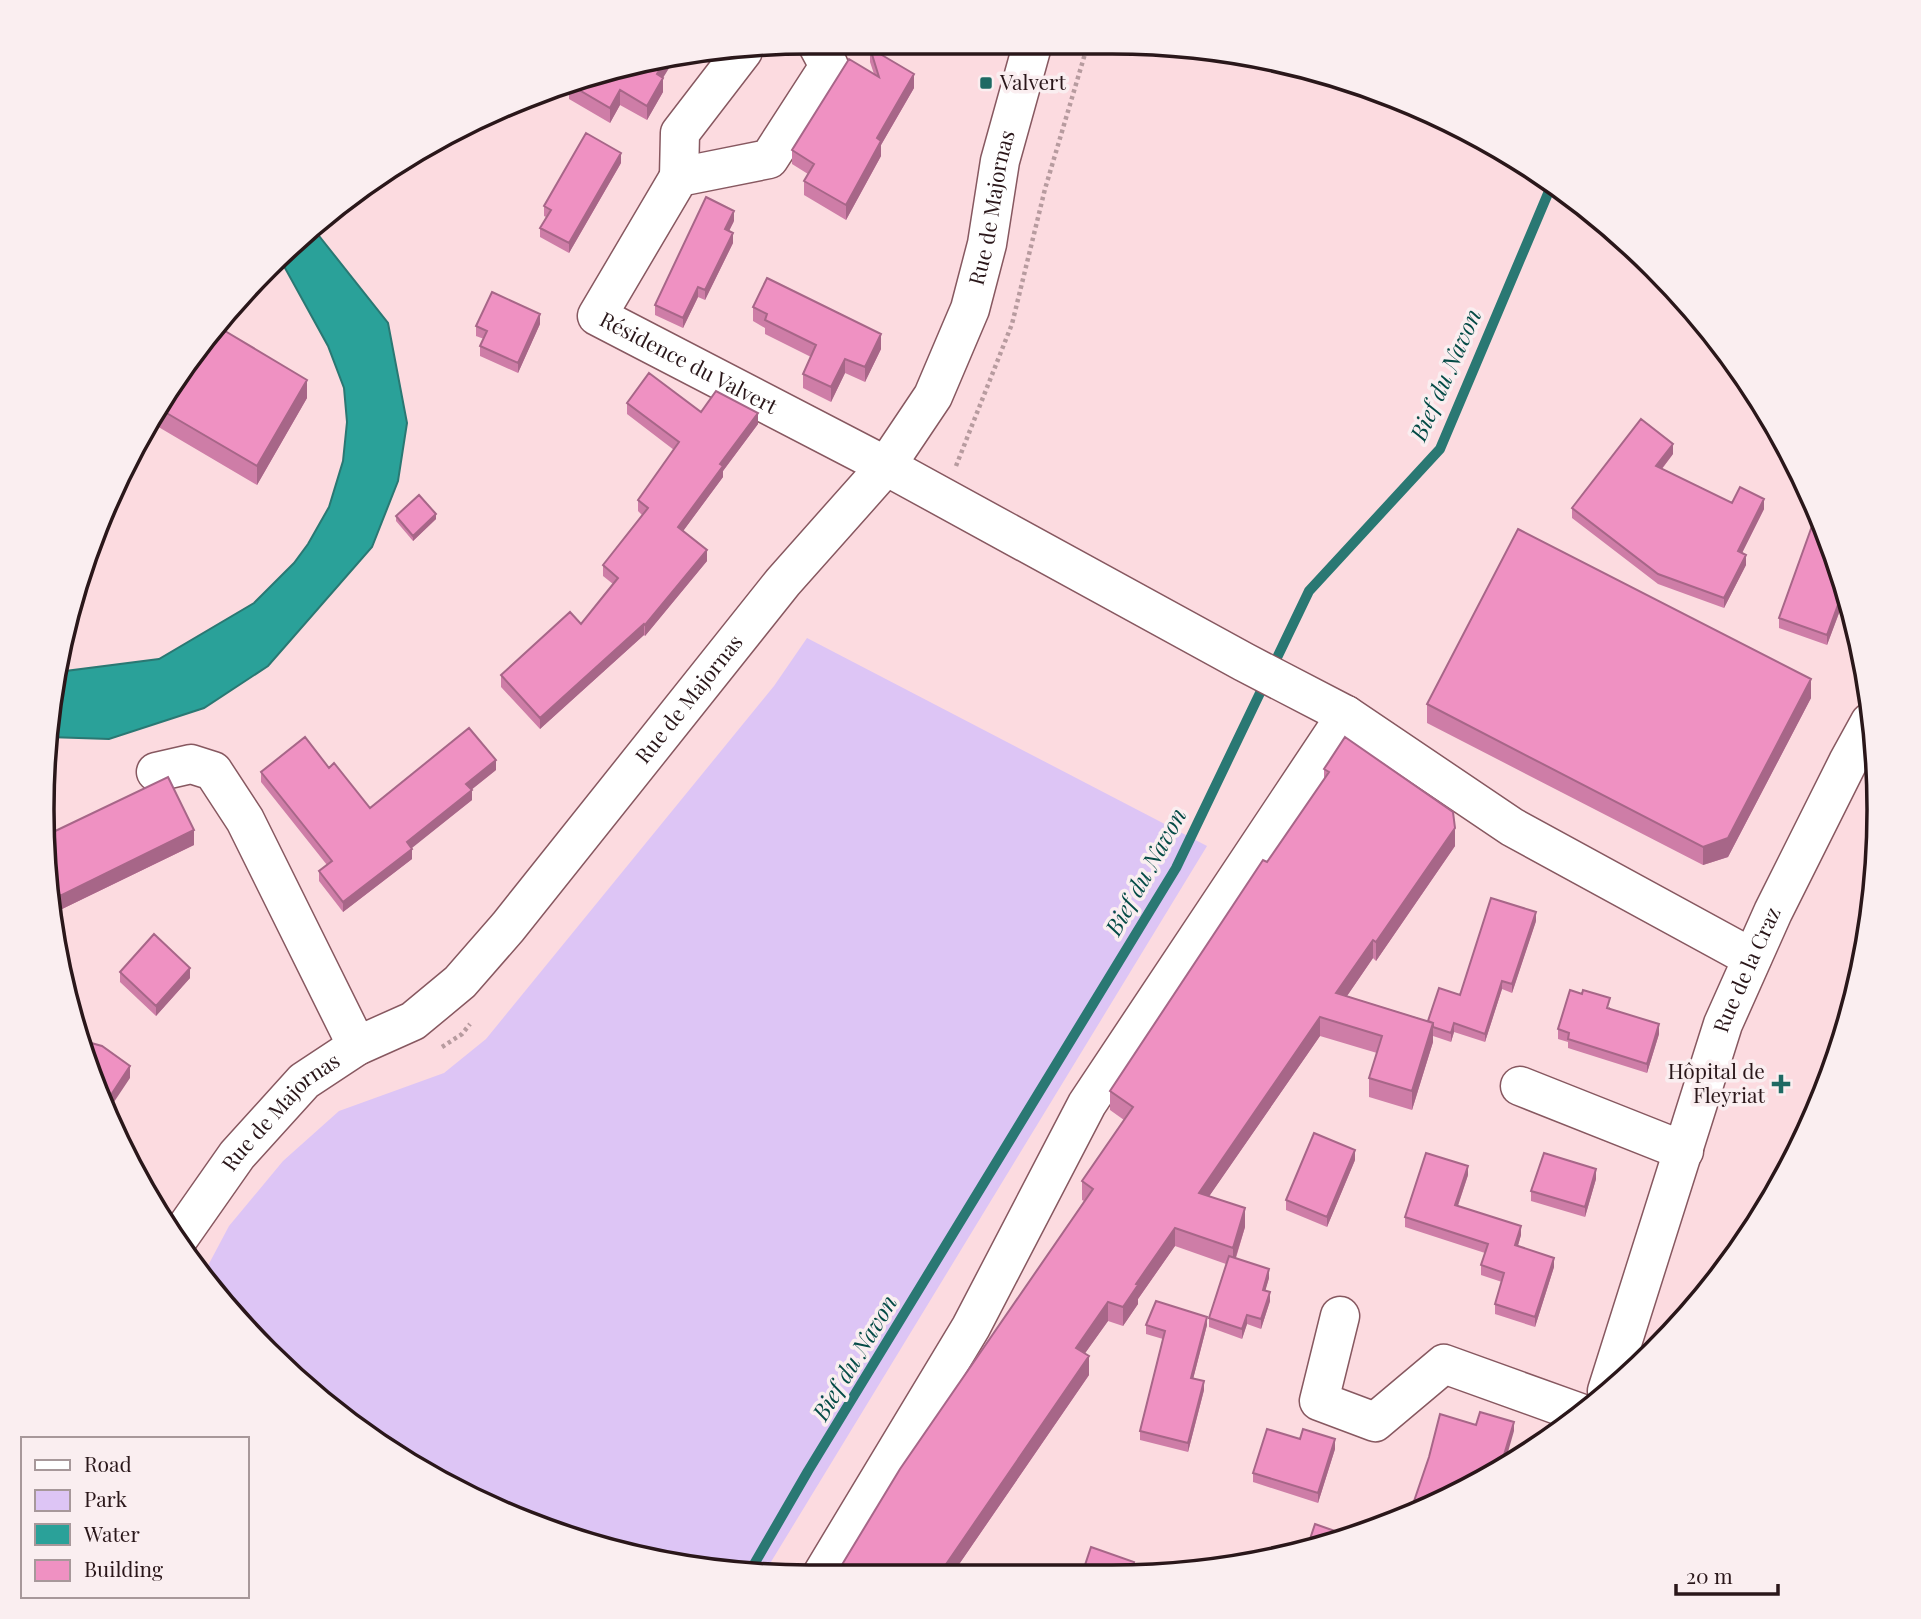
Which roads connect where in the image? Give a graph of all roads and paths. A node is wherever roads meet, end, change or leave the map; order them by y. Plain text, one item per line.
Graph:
1 (822, 54) edge
2 (1030, 54) edge
3 (737, 58) edge
4 (679, 177) junction
5 (886, 466) junction
6 (1346, 715) junction
7 (1863, 736) edge
8 (156, 772) dead end
9 (1752, 958) junction
10 (356, 1046) junction
11 (1520, 1086) dead end
12 (1684, 1151) junction
13 (184, 1231) edge
14 (1340, 1316) dead end
15 (1612, 1374) edge
16 (1570, 1410) edge
17 (828, 1565) edge

1 - 4 street
2 - 5 street, Rue de Majornas
3 - 4 street, Résidence du Valvert
4 - 5 street, Résidence du Valvert
5 - 6 street
5 - 10 street, Rue de Majornas
6 - 9 street
6 - 17 street
7 - 9 street, Rue de la Craz
8 - 10 street
9 - 12 street, Rue de la Craz
10 - 13 street, Rue de Majornas
11 - 12 street
12 - 15 street, Rue de la Craz
14 - 16 street

